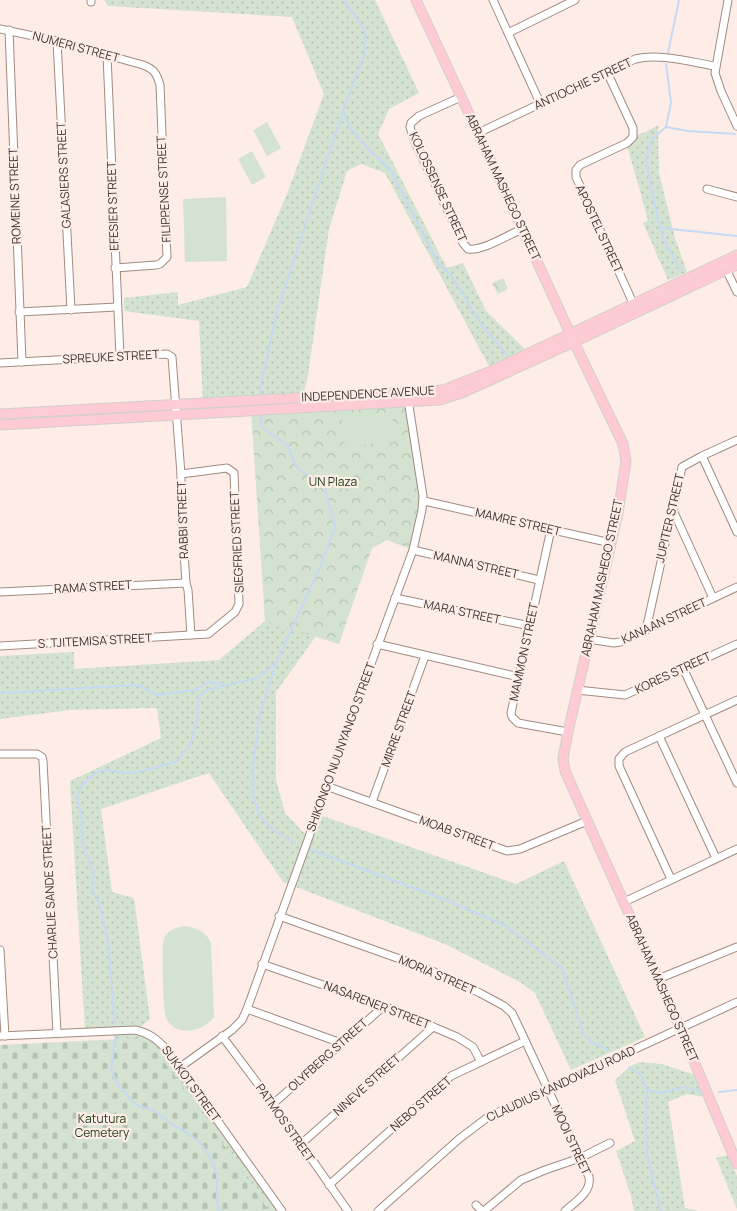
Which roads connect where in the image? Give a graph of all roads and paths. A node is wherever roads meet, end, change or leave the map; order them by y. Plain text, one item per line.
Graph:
1 (416, 0) edge
2 (492, 0) edge
3 (575, 0) edge
4 (728, 0) edge
5 (0, 29) edge
6 (9, 30) junction
7 (508, 33) junction
8 (57, 41) junction
9 (107, 55) junction
10 (715, 66) junction
11 (152, 68) joint
12 (607, 72) junction
13 (461, 97) junction
14 (540, 103) junction
15 (737, 126) edge
16 (478, 133) junction
17 (707, 189) dead end
18 (737, 197) edge
19 (522, 229) junction
20 (737, 254) edge
21 (737, 265) edge
22 (725, 266) junction
23 (115, 268) junction
24 (737, 292) edge
25 (637, 301) junction
26 (117, 306) junction
27 (71, 310) junction
28 (19, 312) junction
29 (572, 338) junction
30 (120, 357) junction
31 (22, 362) junction
32 (0, 363) edge
33 (408, 397) junction
34 (176, 410) junction
35 (0, 414) edge
36 (0, 425) edge
37 (737, 440) edge
38 (702, 456) junction
39 (182, 474) junction
40 (424, 501) junction
41 (672, 508) junction
42 (550, 529) junction
43 (737, 532) edge
44 (611, 543) junction
45 (413, 550) junction
46 (539, 580) junction
47 (186, 583) junction
48 (737, 587) edge
49 (0, 592) edge
50 (395, 598) junction
51 (713, 598) junction
52 (530, 626) junction
53 (646, 630) junction
54 (191, 635) junction
55 (588, 639) junction
56 (377, 644) junction
57 (737, 644) edge
58 (0, 646) edge
59 (425, 656) junction
60 (683, 668) junction
61 (519, 677) junction
62 (577, 690) junction
63 (737, 700) edge
64 (705, 715) junction
65 (568, 732) junction
66 (659, 736) junction
67 (0, 754) edge
68 (737, 783) edge
69 (326, 786) junction
70 (372, 802) junction
71 (587, 821) junction
72 (737, 849) edge
73 (716, 858) junction
74 (672, 879) junction
75 (624, 902) junction
76 (279, 916) junction
77 (737, 947) edge
78 (0, 950) edge
79 (262, 964) junction
80 (658, 979) junction
81 (737, 1002) edge
82 (384, 1006) junction
83 (247, 1009) junction
84 (433, 1026) junction
85 (680, 1028) junction
86 (57, 1033) junction
87 (2, 1036) edge
88 (222, 1036) junction
89 (525, 1042) junction
90 (342, 1043) junction
91 (480, 1062) junction
92 (179, 1068) junction
93 (547, 1089) junction
94 (273, 1104) junction
95 (610, 1143) dead end
96 (301, 1144) junction
97 (580, 1158) junction
98 (737, 1164) edge
99 (329, 1185) junction
100 (476, 1205) dead end
101 (282, 1211) edge
102 (348, 1211) edge
103 (378, 1211) edge
104 (483, 1211) edge
105 (565, 1211) edge

1 - 13 main road, ABRAHAM MASHEGO STREET
2 - 7 street
3 - 7 street
4 - 10 street
5 - 6 street, NUMERI STREET
6 - 8 street, NUMERI STREET
6 - 28 street, ROMEINE STREET
7 - 14 street
8 - 9 street, NUMERI STREET
8 - 27 street, GALASIERS STREET
9 - 11 street, NUMERI STREET
9 - 23 street, EFESIER STREET
10 - 12 street, ANTIOCHIE STREET
10 - 15 street
11 - 23 street, FILIPPENSE STREET
12 - 14 street, ANTIOCHIE STREET
12 - 25 street, APOSTEL STREET
13 - 16 main road, ABRAHAM MASHEGO STREET
13 - 19 street, KOLOSSENSE STREET
14 - 16 street, ANTIOCHIE STREET
16 - 19 main road, ABRAHAM MASHEGO STREET
17 - 18 street
19 - 29 main road, ABRAHAM MASHEGO STREET
20 - 22 main road, INDEPENDENCE AVENUE
21 - 22 main road, INDEPENDENCE AVENUE
22 - 24 street
22 - 25 main road, INDEPENDENCE AVENUE
22 - 29 main road, INDEPENDENCE AVENUE
23 - 26 street, EFESIER STREET
25 - 29 main road, INDEPENDENCE AVENUE
26 - 27 street
26 - 30 street, EFESIER STREET
27 - 28 street
28 - 31 street, ROMEINE STREET
29 - 33 main road, INDEPENDENCE AVENUE
29 - 44 main road, ABRAHAM MASHEGO STREET
30 - 31 street, SPREUKE STREET
30 - 34 street, SPREUKE STREET
31 - 32 street, SPREUKE STREET
33 - 34 main road, INDEPENDENCE AVENUE
33 - 40 street, SHIKONGO NUUNYANGO STREET
34 - 35 main road, INDEPENDENCE AVENUE
34 - 36 main road, INDEPENDENCE AVENUE
34 - 39 street, RABBI STREET
37 - 38 street, JUPITER STREET
38 - 41 street, JUPITER STREET
38 - 43 street
39 - 47 street, RABBI STREET
39 - 54 street, SIEGFRIED STREET
40 - 42 street, MAMRE STREET
40 - 45 street, SHIKONGO NUUNYANGO STREET
41 - 51 street
41 - 53 street, JUPITER STREET
42 - 44 street, MAMRE STREET
42 - 46 street, MAMMON STREET
44 - 55 main road, ABRAHAM MASHEGO STREET
45 - 46 street, MANNA STREET
45 - 50 street, SHIKONGO NUUNYANGO STREET
46 - 52 street, MAMMON STREET
47 - 49 street, RAMA STREET
47 - 54 street, RABBI STREET
48 - 51 street, KANAAN STREET
50 - 52 street, MARA STREET
50 - 56 street, SHIKONGO NUUNYANGO STREET
51 - 53 street, KANAAN STREET
52 - 61 street, MAMMON STREET
53 - 55 street, KANAAN STREET
54 - 58 street, S. TJITEMISA STREET
55 - 62 main road, ABRAHAM MASHEGO STREET
56 - 59 street
56 - 69 street, SHIKONGO NUUNYANGO STREET
57 - 60 street, KORES STREET
59 - 61 street
59 - 70 street, MIRRE STREET
60 - 62 street, KORES STREET
60 - 64 street
61 - 65 street, MAMMON STREET
62 - 65 main road, ABRAHAM MASHEGO STREET
63 - 64 street
64 - 66 street
64 - 68 street
65 - 71 main road, ABRAHAM MASHEGO STREET
66 - 73 street
66 - 74 street
67 - 86 street, CHARLIE SANDE STREET
69 - 70 street, MOAB STREET
69 - 76 street, SHIKONGO NUUNYANGO STREET
70 - 71 street, MOAB STREET
71 - 75 main road, ABRAHAM MASHEGO STREET
72 - 73 street
73 - 74 street
74 - 75 street
75 - 80 main road, ABRAHAM MASHEGO STREET
76 - 79 street, SHIKONGO NUUNYANGO STREET
76 - 89 street, MORIA STREET
77 - 80 street
78 - 87 street
79 - 82 street, NASARENER STREET
79 - 83 street, SHIKONGO NUUNYANGO STREET
80 - 85 main road, ABRAHAM MASHEGO STREET
81 - 85 street, CLAUDIUS KANDOVAZU ROAD
82 - 84 street, NASARENER STREET
82 - 90 street, OLYFBERG STREET
83 - 88 street, SHIKONGO NUUNYANGO STREET
83 - 90 street
84 - 91 street, NASARENER STREET
84 - 96 street, NINEVE STREET
85 - 93 street, CLAUDIUS KANDOVAZU ROAD
85 - 98 main road, ABRAHAM MASHEGO STREET
86 - 87 street, SUKKOT STREET
86 - 92 street, SUKKOT STREET
88 - 92 street, SHIKONGO NUUNYANGO STREET
88 - 94 street, PATMOS STREET
89 - 91 street, NEBO STREET
89 - 93 street, MORIA STREET
90 - 94 street, OLYFBERG STREET
91 - 99 street, NEBO STREET
92 - 101 street, SUKKOT STREET
93 - 97 street, MOOI STREET
93 - 103 street, CLAUDIUS KANDOVAZU ROAD
94 - 96 street, PATMOS STREET
95 - 97 street
96 - 99 street, PATMOS STREET
97 - 104 street
97 - 105 street, MOOI STREET
99 - 102 street, PATMOS STREET
100 - 104 street

